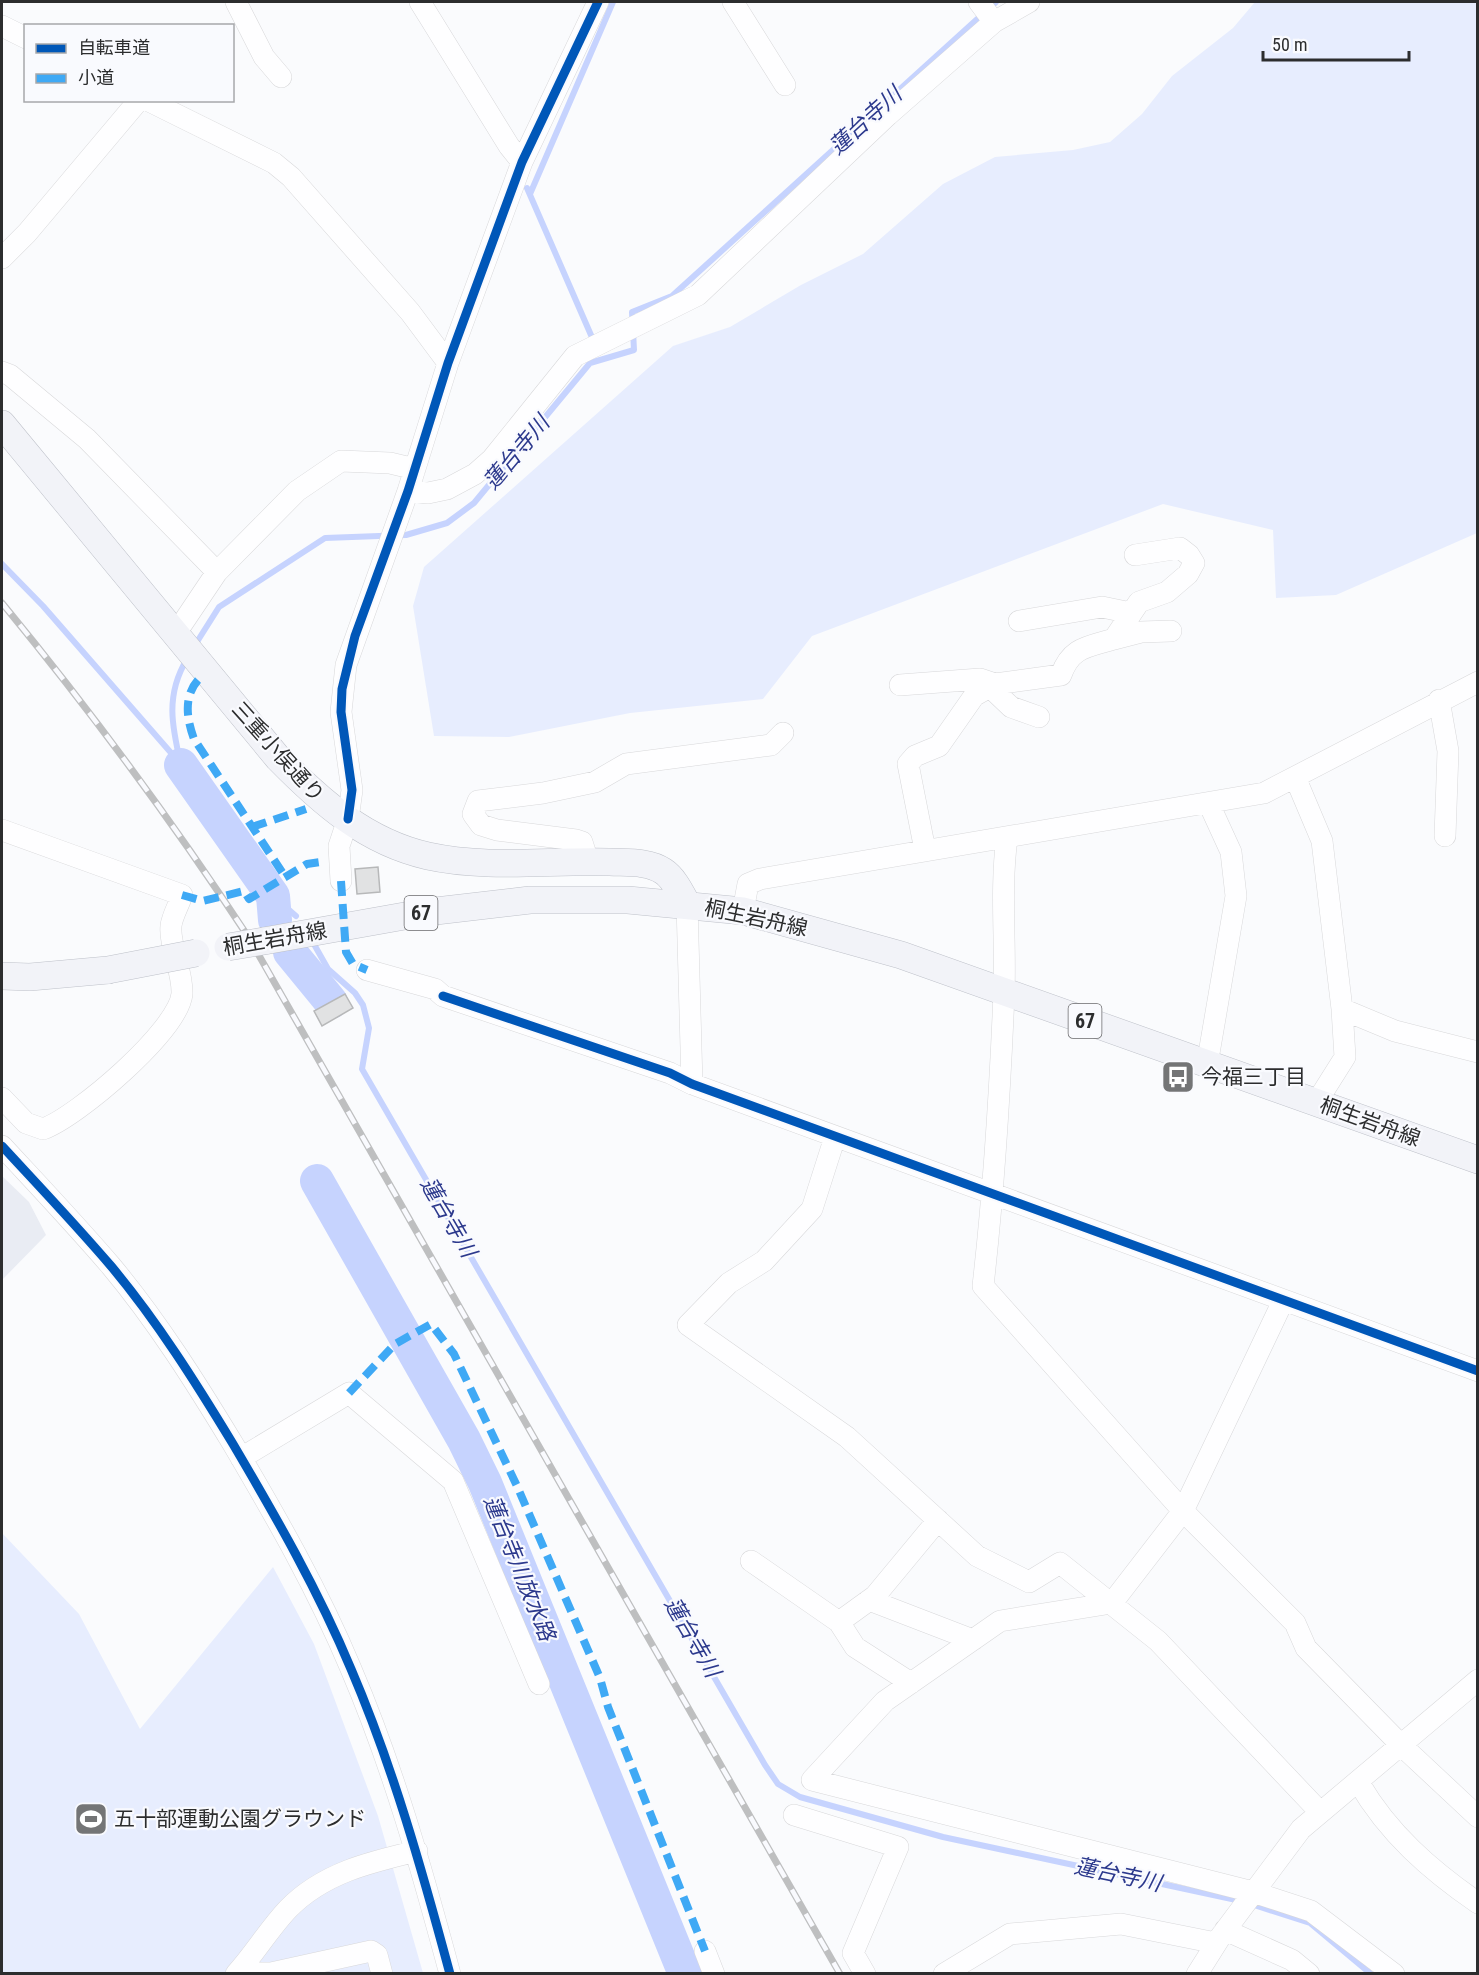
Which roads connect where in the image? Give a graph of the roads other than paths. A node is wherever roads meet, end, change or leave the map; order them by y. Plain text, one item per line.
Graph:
1 (236, 2) edge
2 (420, 2) edge
3 (733, 2) edge
4 (979, 2) edge
5 (1029, 2) edge
6 (594, 4) edge
7 (994, 22) junction
8 (2, 26) edge
9 (24, 37) edge
10 (281, 77) dead end
11 (785, 85) dead end
12 (136, 102) edge
13 (151, 102) edge
14 (522, 162) junction
15 (2, 258) edge
16 (448, 363) junction
17 (2, 372) edge
18 (2, 424) edge
19 (414, 470) junction
20 (408, 491) junction
21 (1134, 555) dead end
22 (217, 572) junction
23 (1131, 613) junction
24 (1019, 621) dead end
25 (1172, 631) dead end
26 (179, 638) junction
27 (1114, 639) junction
28 (1478, 682) edge
29 (900, 685) dead end
30 (993, 686) junction
31 (1439, 700) junction
32 (1039, 717) dead end
33 (783, 733) dead end
34 (1295, 777) junction
35 (1209, 804) junction
36 (348, 819) junction
37 (2, 830) edge
38 (1445, 836) dead end
39 (1007, 838) junction
40 (925, 850) junction
41 (588, 861) junction
42 (341, 881) dead end
43 (687, 904) junction
44 (743, 911) junction
45 (367, 970) dead end
46 (2, 976) edge
47 (1004, 992) junction
48 (1342, 1010) junction
49 (1478, 1052) edge
50 (1207, 1065) junction
51 (692, 1084) junction
52 (2, 1098) edge
53 (1316, 1103) junction
54 (835, 1137) junction
55 (2, 1146) edge
56 (1478, 1160) edge
57 (993, 1195) junction
58 (1283, 1301) junction
59 (1478, 1371) edge
60 (241, 1458) junction
61 (1183, 1510) junction
62 (938, 1520) junction
63 (751, 1561) dead end
64 (869, 1600) junction
65 (1112, 1603) junction
66 (839, 1622) junction
67 (973, 1640) junction
68 (1478, 1680) edge
69 (911, 1683) junction
70 (539, 1684) dead end
71 (1402, 1746) junction
72 (1359, 1783) junction
73 (1320, 1812) junction
74 (794, 1815) dead end
75 (1478, 1817) edge
76 (417, 1851) junction
77 (1253, 1892) junction
78 (1478, 1903) edge
79 (1220, 1937) junction
80 (705, 1951) dead end
81 (239, 1970) edge
82 (382, 1974) edge
83 (450, 1974) edge
84 (714, 1974) edge
85 (865, 1974) edge
86 (944, 1974) edge
87 (1197, 1974) edge
88 (1309, 1974) edge
89 (1394, 1974) edge

1 - 10 street
2 - 14 street
3 - 11 street
4 - 7 street
5 - 7 street
6 - 14 street
7 - 20 street
8 - 9 street
12 - 15 street
13 - 16 street
14 - 16 street
16 - 19 street
17 - 22 street
18 - 26 main road, 三重小俣通り
19 - 20 street
19 - 22 street
20 - 36 street
21 - 23 street
22 - 26 street
23 - 24 street
23 - 27 street
25 - 27 street
26 - 36 main road, 三重小俣通り
27 - 30 street
28 - 31 street
29 - 30 street
30 - 32 street
30 - 40 street
31 - 34 street
31 - 38 street
33 - 41 street
34 - 35 street
34 - 48 street
35 - 39 street
35 - 50 street
36 - 41 main road, 三重小俣通り
36 - 42 street
37 - 52 street
39 - 40 street
39 - 47 street
40 - 44 street
41 - 43 main road, 三重小俣通り
43 - 44 main road, 桐生岩舟線 / 67
43 - 46 main road, 桐生岩舟線 / 67, bridge
43 - 51 street
44 - 47 main road, 桐生岩舟線 / 67
45 - 51 street
47 - 50 main road, 桐生岩舟線 / 67
47 - 57 street
48 - 49 street
48 - 53 street
50 - 53 main road, 桐生岩舟線 / 67
51 - 54 street
53 - 56 main road, 桐生岩舟線 / 67
54 - 57 street
54 - 62 street
55 - 60 street
57 - 58 street
57 - 61 street
58 - 59 street
58 - 61 street
60 - 70 street
60 - 76 street
61 - 65 street
61 - 71 street
62 - 64 street
62 - 65 street
63 - 66 street
64 - 66 street
64 - 67 street
65 - 67 street
65 - 73 street
66 - 69 street
67 - 69 street
68 - 71 street
69 - 77 street
71 - 72 street
71 - 75 street
72 - 73 street
72 - 78 street
73 - 77 street
74 - 85 street
76 - 81 street
76 - 83 street
77 - 79 street
77 - 89 street
79 - 86 street
79 - 87 street
79 - 88 street
80 - 84 street
81 - 82 street

